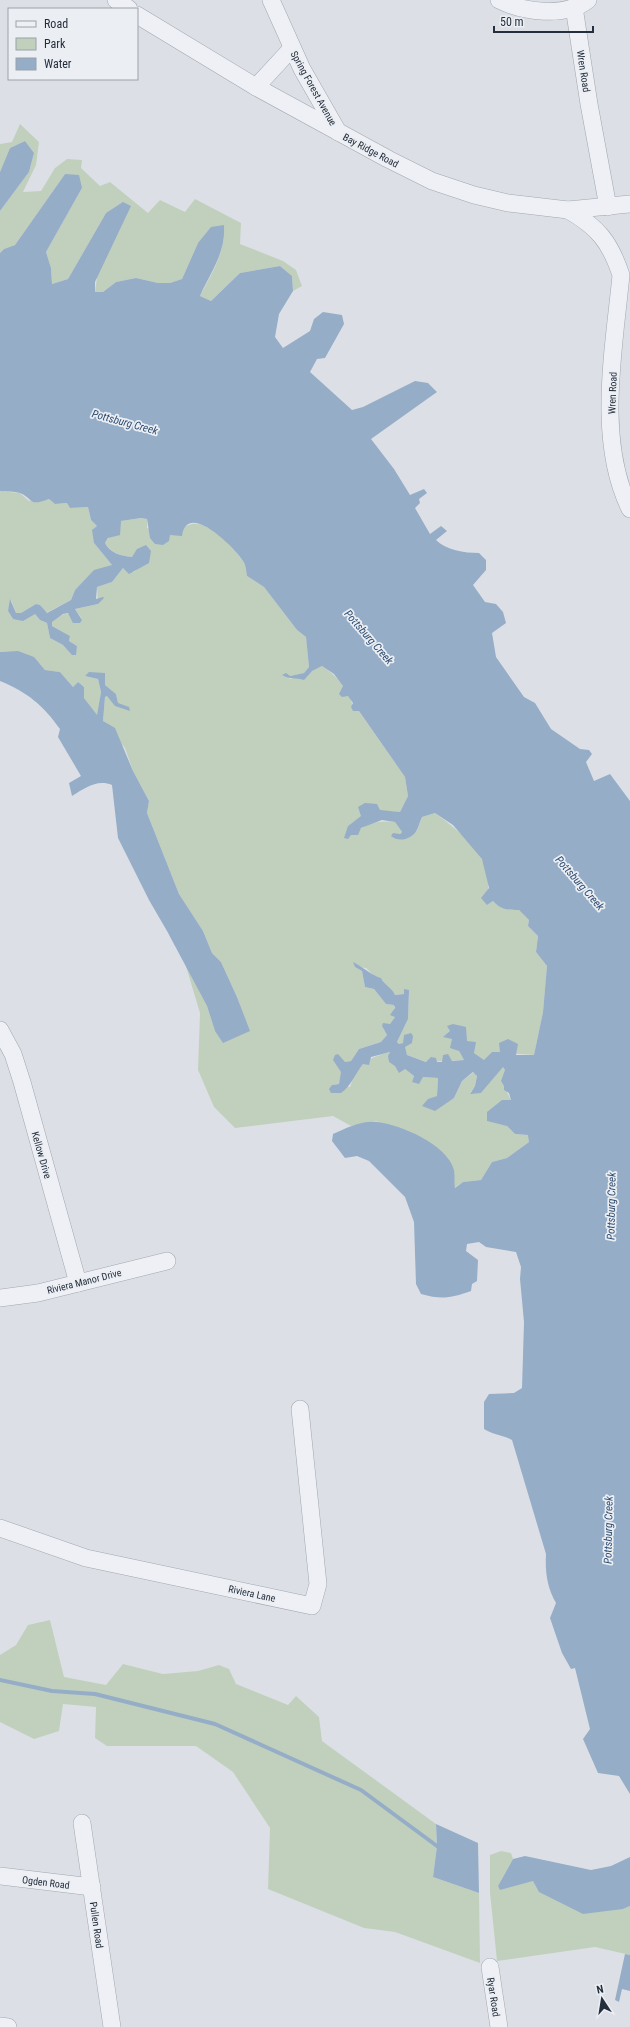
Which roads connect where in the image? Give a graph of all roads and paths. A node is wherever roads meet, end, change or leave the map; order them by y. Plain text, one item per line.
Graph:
1 (116, 0) edge
2 (272, 0) edge
3 (499, 0) edge
4 (581, 3) edge
5 (128, 8) edge
6 (138, 16) edge
7 (292, 48) junction
8 (256, 87) junction
9 (338, 132) junction
10 (630, 204) edge
11 (608, 206) junction
12 (568, 210) junction
13 (630, 258) edge
14 (621, 275) junction
15 (630, 509) edge
16 (2, 1039) edge
17 (167, 1261) dead end
18 (78, 1283) junction
19 (0, 1298) edge
20 (300, 1408) dead end
21 (0, 1528) edge
22 (82, 1823) dead end
23 (0, 1876) edge
24 (92, 1887) junction
25 (490, 1967) dead end
26 (0, 2026) edge
27 (8, 2027) edge
28 (112, 2027) edge
29 (499, 2027) edge

1 - 5 street
2 - 7 street, Spring Forest Avenue
3 - 4 street
4 - 11 street, Wren Road
6 - 8 street, Bay Ridge Road
7 - 8 street
7 - 9 street, Spring Forest Avenue
8 - 9 street, Bay Ridge Road
9 - 12 street, Bay Ridge Road
10 - 11 street, Bay Ridge Road
11 - 12 street, Bay Ridge Road
12 - 14 street, Wren Road
13 - 14 street, Wren Road
14 - 15 street, Wren Road
16 - 18 street, Kellow Drive
17 - 18 street, Riviera Manor Drive
18 - 19 street, Riviera Manor Drive
20 - 21 street, Riviera Lane
22 - 24 street, Pullen Road
23 - 24 street, Ogden Road
24 - 28 street, Pullen Road
25 - 29 street, Ryar Road
26 - 27 street

